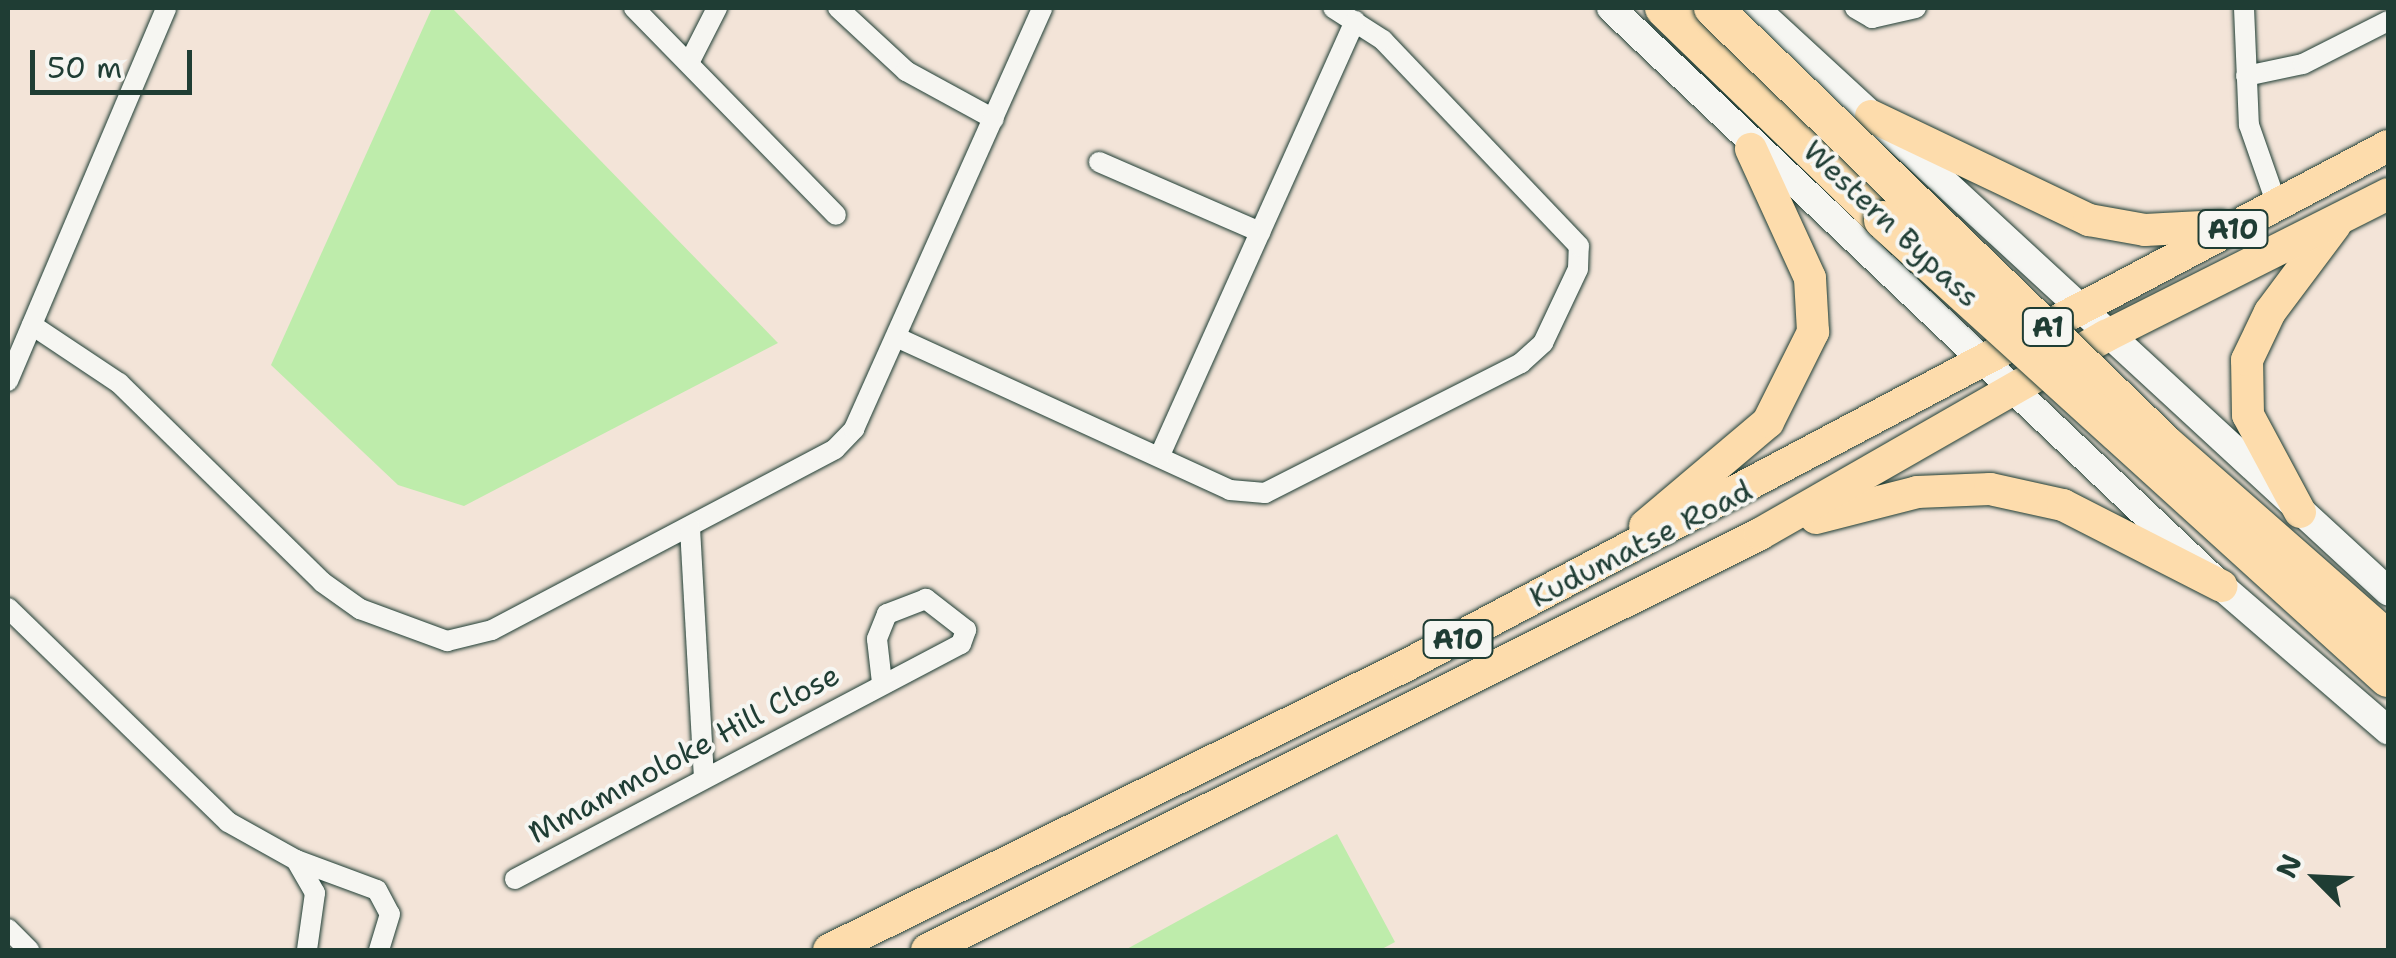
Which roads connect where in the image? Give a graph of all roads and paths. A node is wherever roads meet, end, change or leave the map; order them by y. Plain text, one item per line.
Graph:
1 (166, 8) edge
2 (634, 8) edge
3 (717, 8) edge
4 (838, 8) edge
5 (1042, 8) edge
6 (1333, 8) edge
7 (1611, 8) edge
8 (1664, 8) edge
9 (1712, 8) edge
10 (1755, 8) edge
11 (1855, 8) edge
12 (2244, 8) edge
13 (1911, 12) edge
14 (1356, 20) junction
15 (2388, 21) edge
16 (690, 63) junction
17 (2246, 76) junction
18 (1870, 116) junction
19 (994, 119) junction
20 (2388, 146) edge
21 (1751, 148) junction
22 (1099, 162) dead end
23 (2388, 194) edge
24 (2278, 208) junction
25 (836, 214) dead end
26 (1978, 217) junction
27 (2338, 222) junction
28 (2242, 225) junction
29 (1260, 232) junction
30 (1899, 284) junction
31 (2076, 308) junction
32 (32, 326) junction
33 (2106, 336) junction
34 (896, 338) junction
35 (1980, 362) junction
36 (8, 381) edge
37 (2011, 391) junction
38 (2210, 426) junction
39 (1160, 455) junction
40 (2142, 511) junction
41 (2300, 512) junction
42 (690, 528) junction
43 (1760, 534) junction
44 (1595, 567) junction
45 (2221, 586) junction
46 (2388, 591) edge
47 (8, 608) edge
48 (2388, 640) edge
49 (2388, 678) edge
50 (882, 683) junction
51 (2388, 730) edge
52 (704, 776) junction
53 (296, 860) junction
54 (515, 879) dead end
55 (8, 929) edge
56 (29, 950) edge
57 (307, 950) edge
58 (379, 950) edge
59 (829, 950) edge
60 (927, 950) edge

1 - 32 street
2 - 16 street
3 - 16 street
4 - 19 street
5 - 19 street
6 - 14 street
7 - 21 street
8 - 49 highway, Western Bypass / A1, bridge
9 - 48 highway, Western Bypass / A1, bridge
10 - 18 street
11 - 13 street
12 - 17 street
14 - 29 street
14 - 39 street
15 - 17 street
16 - 25 street
17 - 24 street
18 - 26 street
18 - 28 main road
19 - 34 street
20 - 24 main road, Kudumatse Road / A10
21 - 30 street
21 - 44 main road
22 - 29 street
23 - 27 main road, Kudumatse Road / A10
24 - 28 main road, Kudumatse Road / A10
26 - 30 street
26 - 31 street
27 - 33 main road, Kudumatse Road / A10
27 - 41 main road
28 - 31 main road, Kudumatse Road / A10
29 - 39 street
30 - 35 street
31 - 33 street
31 - 35 main road, Kudumatse Road / A10
32 - 36 street
32 - 42 street
33 - 37 main road, Kudumatse Road / A10
33 - 38 street
34 - 39 street
34 - 42 street
35 - 37 street
35 - 44 main road, Kudumatse Road / A10
37 - 40 street
37 - 43 main road, Kudumatse Road / A10
38 - 40 street
38 - 41 street
40 - 45 street
41 - 46 street
42 - 52 street
43 - 45 main road
43 - 60 main road, Kudumatse Road / A10
44 - 59 main road, Kudumatse Road / A10
45 - 51 street
47 - 53 street
50 - 50 street, Mmammoloke Hill Close
50 - 52 street, Mmammoloke Hill Close
52 - 54 street, Mmammoloke Hill Close
53 - 57 street
53 - 58 street
55 - 56 street

